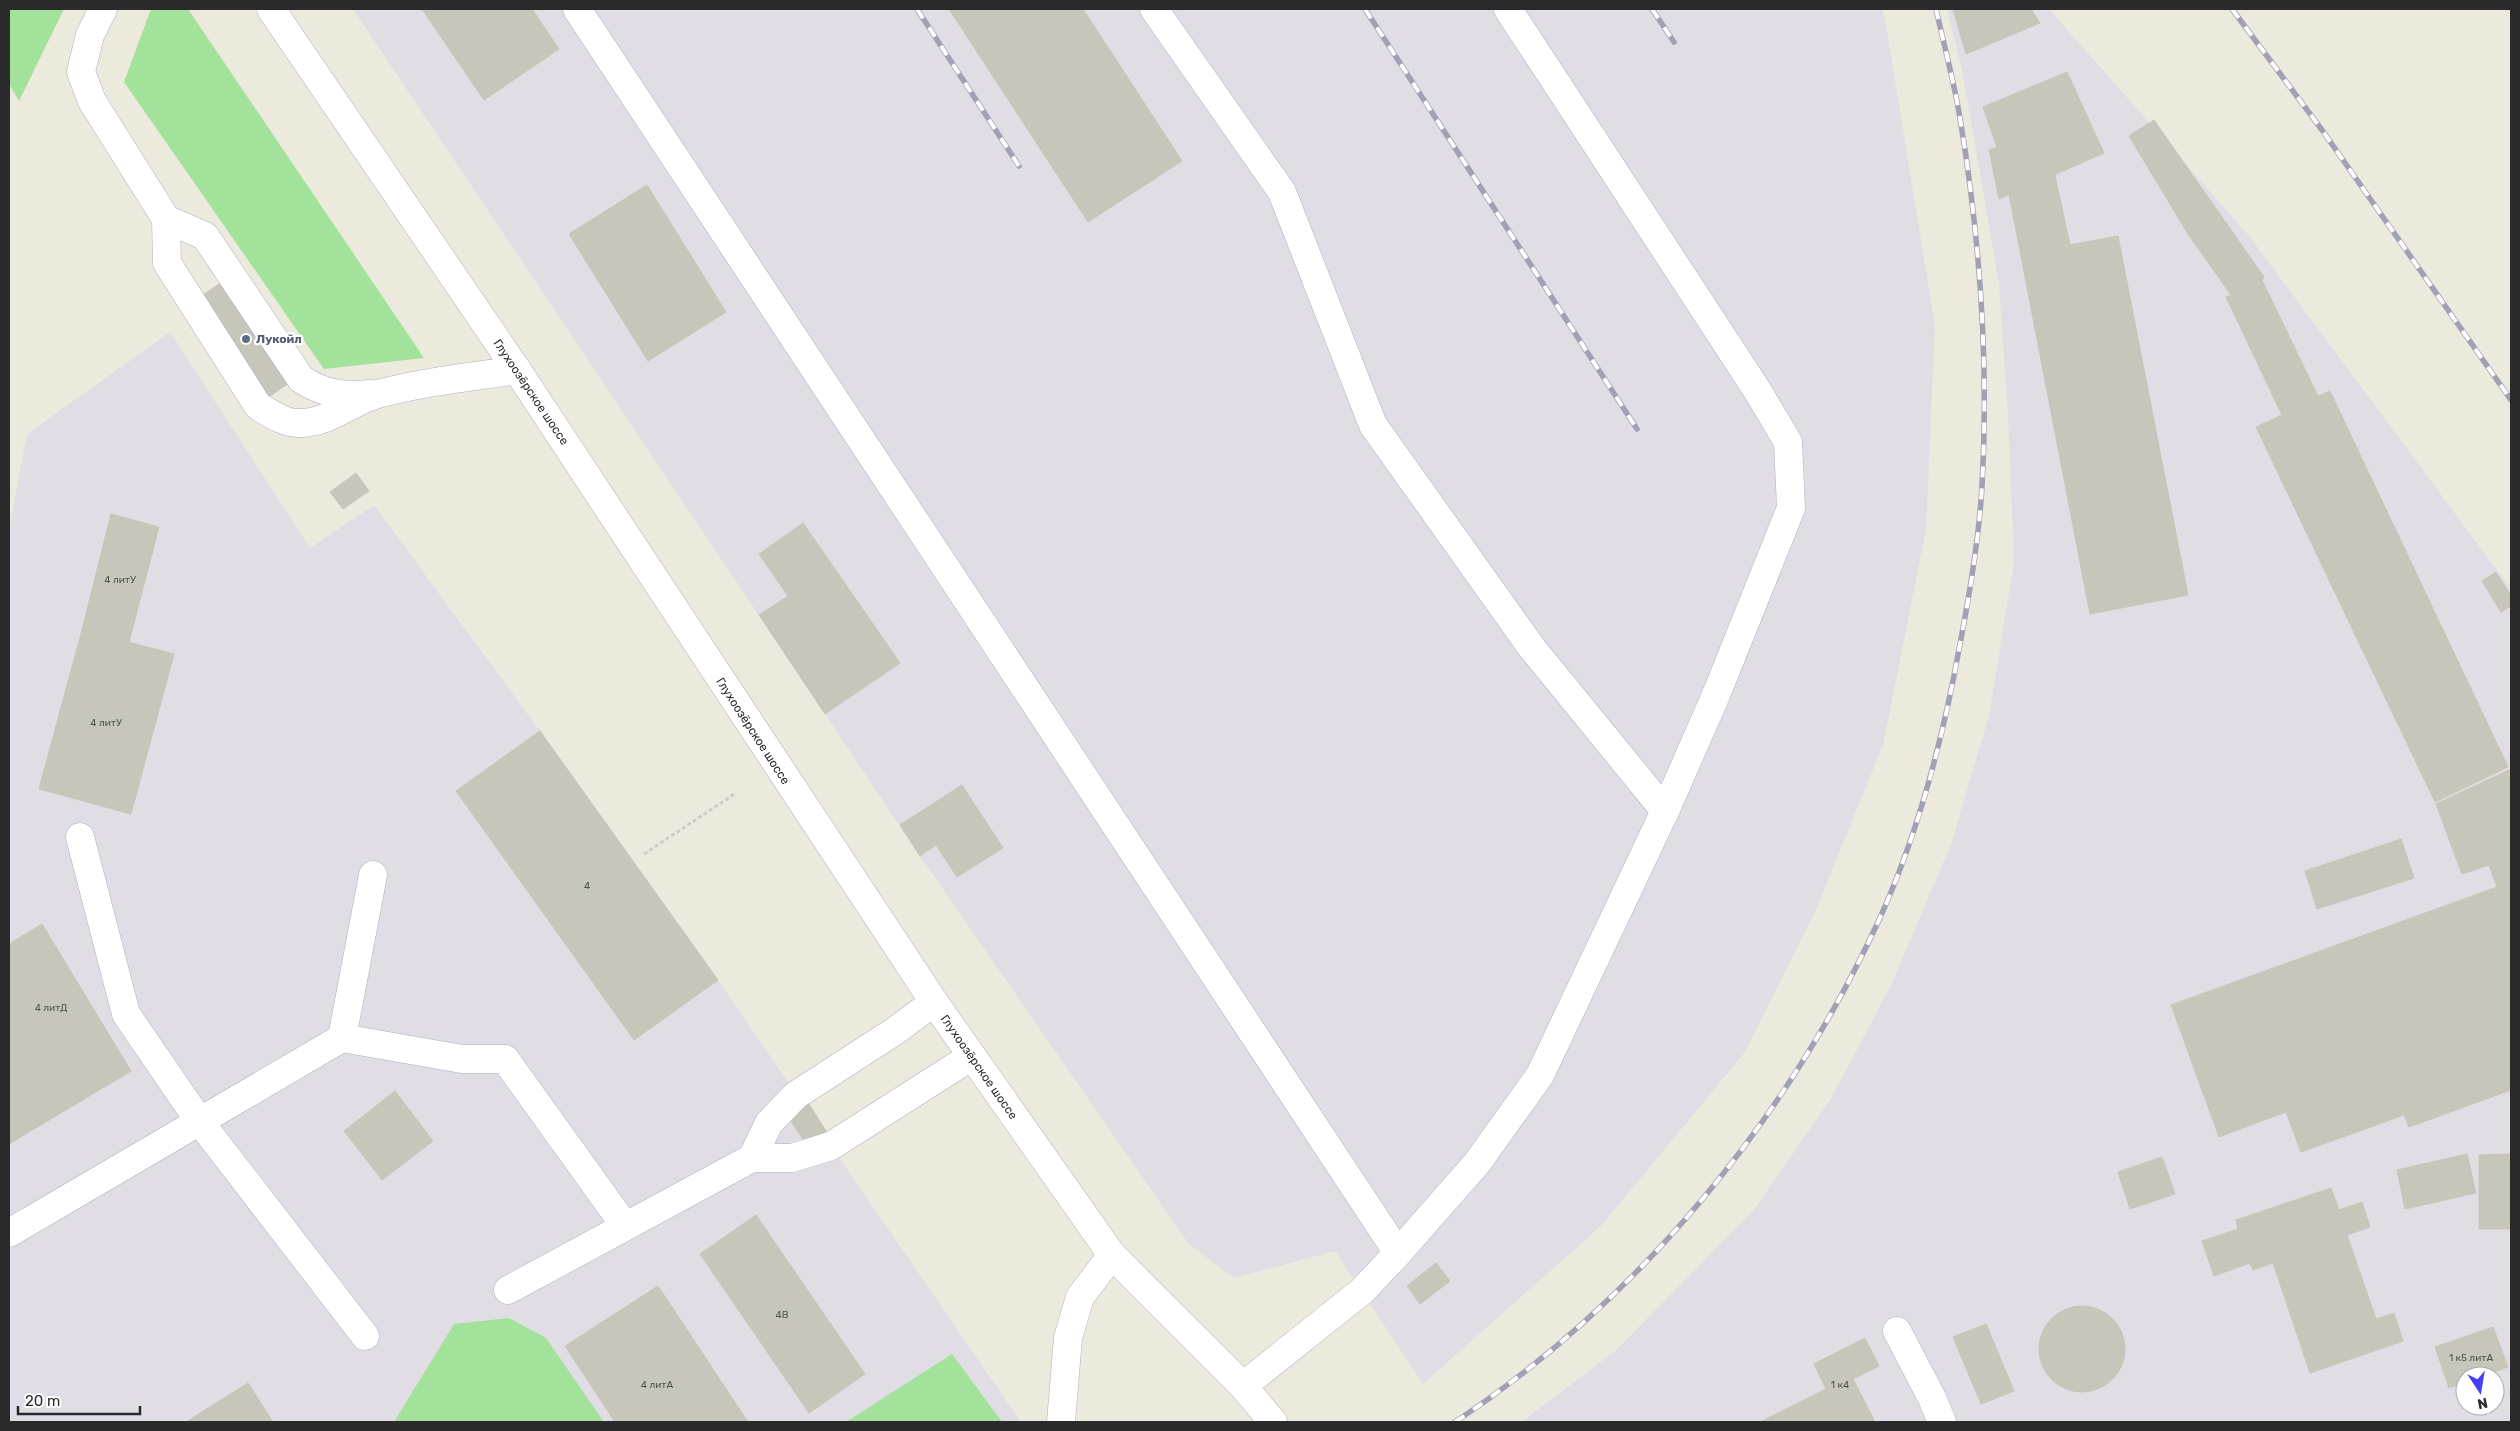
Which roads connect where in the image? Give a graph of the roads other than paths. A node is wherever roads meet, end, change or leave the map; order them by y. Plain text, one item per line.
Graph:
1 (103, 9) edge
2 (271, 9) edge
3 (577, 9) edge
4 (1154, 9) edge
5 (1508, 9) edge
6 (166, 219) junction
7 (517, 370) junction
8 (375, 394) junction
9 (1665, 811) junction
10 (80, 837) dead end
11 (373, 875) dead end
12 (934, 1002) junction
13 (342, 1038) junction
14 (972, 1056) junction
15 (200, 1122) junction
16 (752, 1158) junction
17 (625, 1226) junction
18 (9, 1233) edge
19 (1398, 1253) junction
20 (1112, 1255) junction
21 (508, 1290) dead end
22 (1897, 1330) dead end
23 (365, 1336) dead end
24 (1243, 1386) junction
25 (1061, 1422) edge
26 (1273, 1422) edge
27 (1942, 1422) edge

1 - 6 street
2 - 7 street, Глухоозёрское шоссе
3 - 19 street
4 - 9 street
5 - 9 street
6 - 8 street
6 - 8 street
7 - 8 street
7 - 12 street, Глухоозёрское шоссе
9 - 19 street
10 - 15 street
11 - 13 street
12 - 14 street, Глухоозёрское шоссе
12 - 16 street
13 - 15 street
13 - 17 street
14 - 16 street
14 - 20 street, Глухоозёрское шоссе
15 - 18 street
15 - 23 street
16 - 17 street
17 - 21 street
19 - 24 street
20 - 24 street, Глухоозёрское шоссе
20 - 25 street
22 - 27 street
24 - 26 street, Глухоозёрское шоссе

